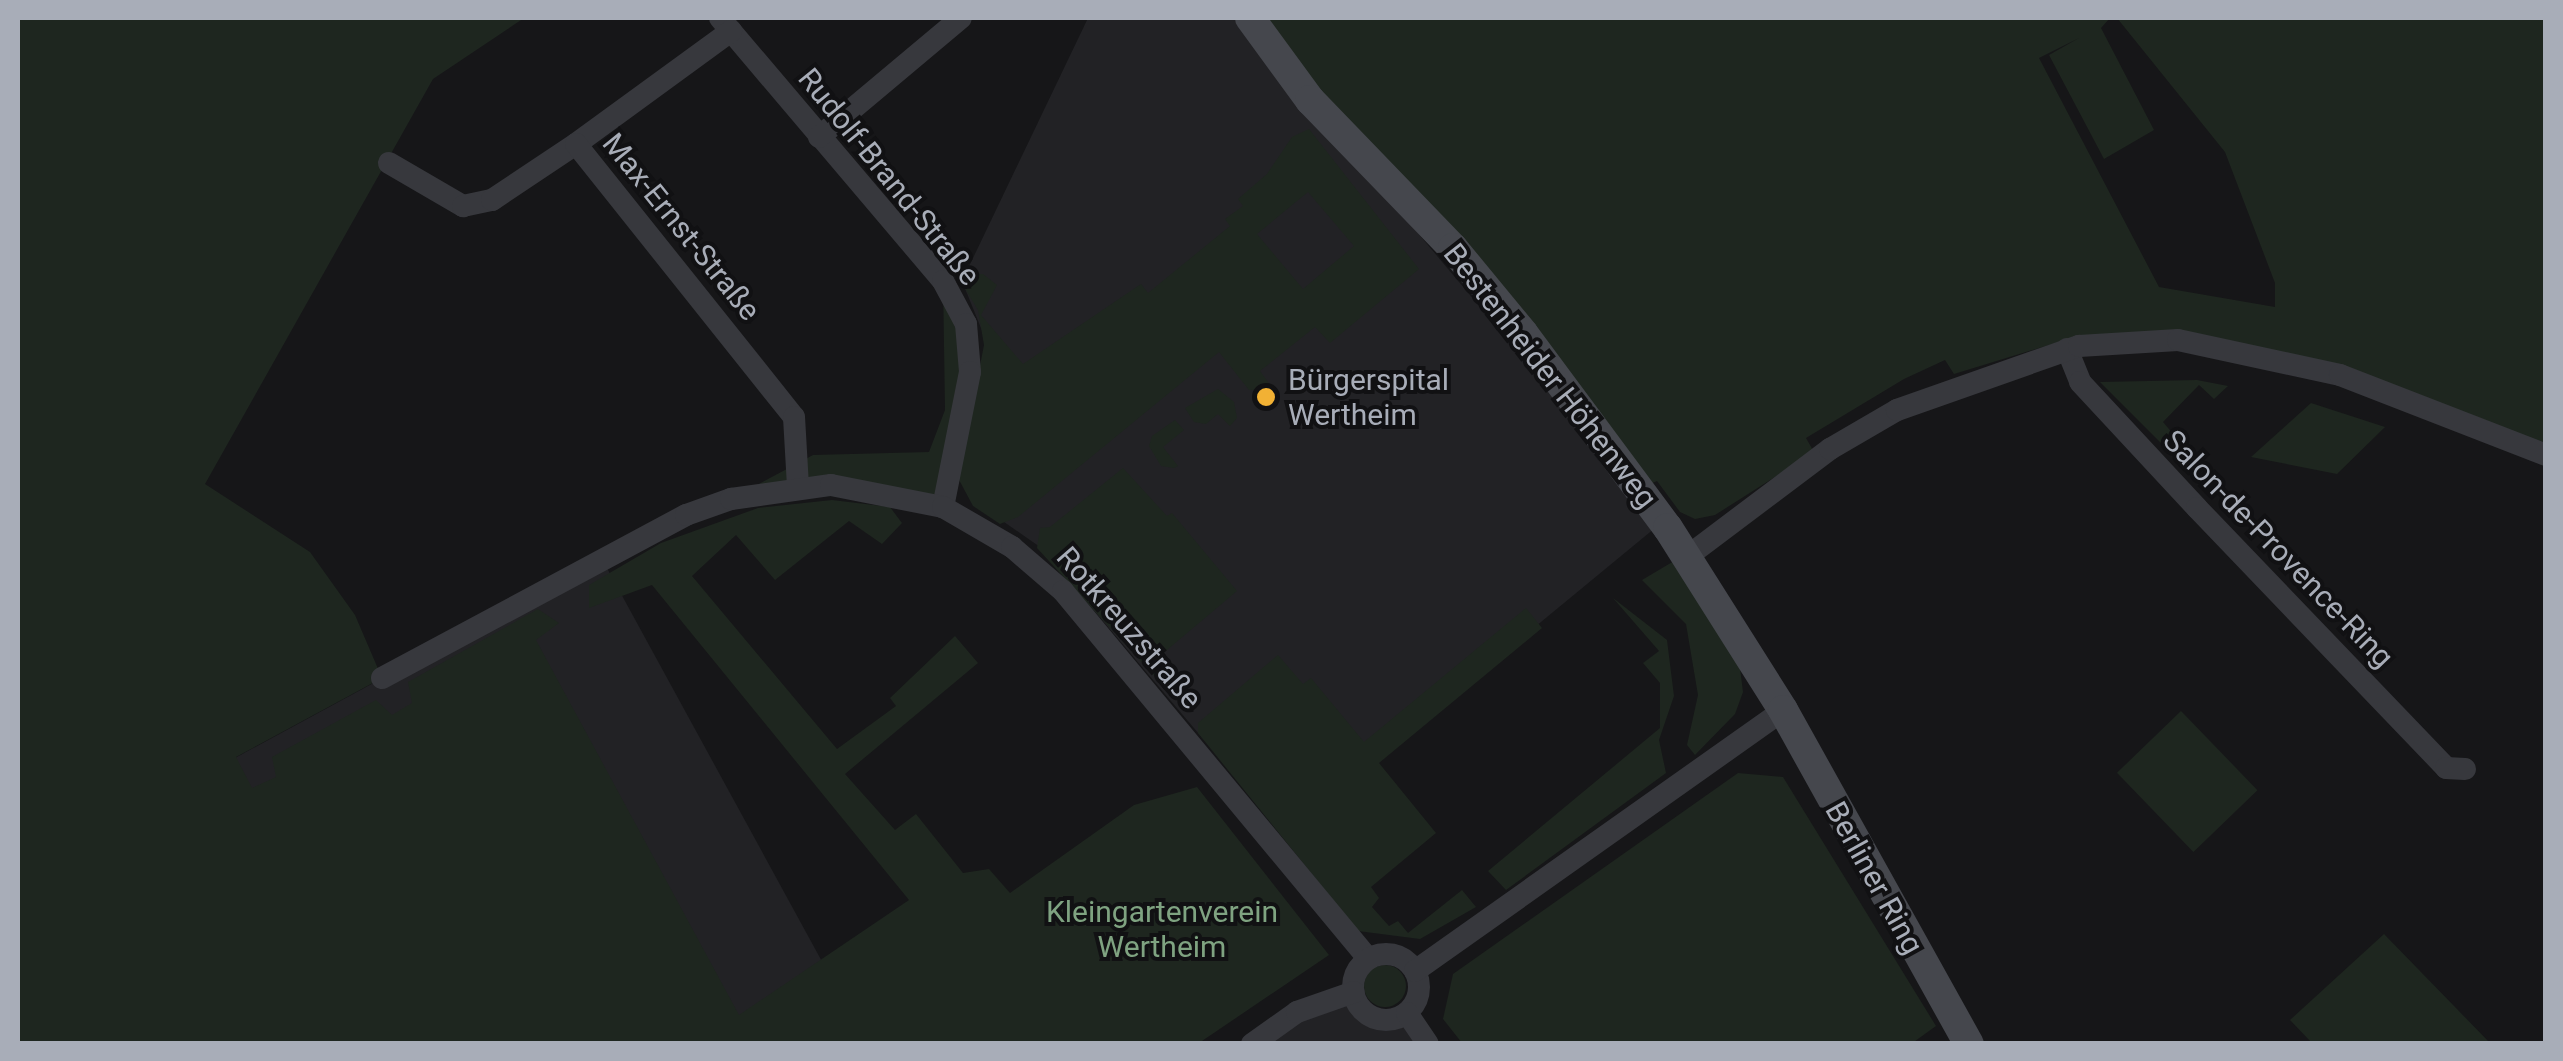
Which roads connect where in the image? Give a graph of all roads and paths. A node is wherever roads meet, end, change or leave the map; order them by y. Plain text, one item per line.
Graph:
1 (961, 18) edge
2 (1250, 18) edge
3 (725, 24) edge
4 (819, 138) junction
5 (576, 144) junction
6 (389, 163) dead end
7 (2067, 349) junction
8 (2546, 455) edge
9 (798, 486) junction
10 (943, 507) junction
11 (1688, 556) junction
12 (382, 678) dead end
13 (1783, 710) junction
14 (2465, 769) dead end
15 (1368, 959) junction
16 (1415, 970) junction
17 (1354, 992) junction
18 (1406, 1013) junction
19 (1252, 1044) edge
20 (1428, 1044) edge
21 (1970, 1044) edge

1 - 4 street
2 - 11 street, Bestenheider Höhenweg
3 - 4 street, Rudolf-Brand-Straße
3 - 5 street
4 - 10 street, Rudolf-Brand-Straße
5 - 6 street, Max-Ernst-Straße
5 - 9 street, Max-Ernst-Straße
7 - 8 street
7 - 11 street
7 - 14 street, Salon-de-Provence-Ring
9 - 10 street, Rotkreuzstraße
9 - 12 street, Rotkreuzstraße
10 - 15 street, Rotkreuzstraße
11 - 13 street, Bestenheider Höhenweg
13 - 16 street
13 - 21 street, Berliner Ring
15 - 16 street
15 - 17 street
16 - 18 street
17 - 18 street
17 - 19 street
18 - 20 street

